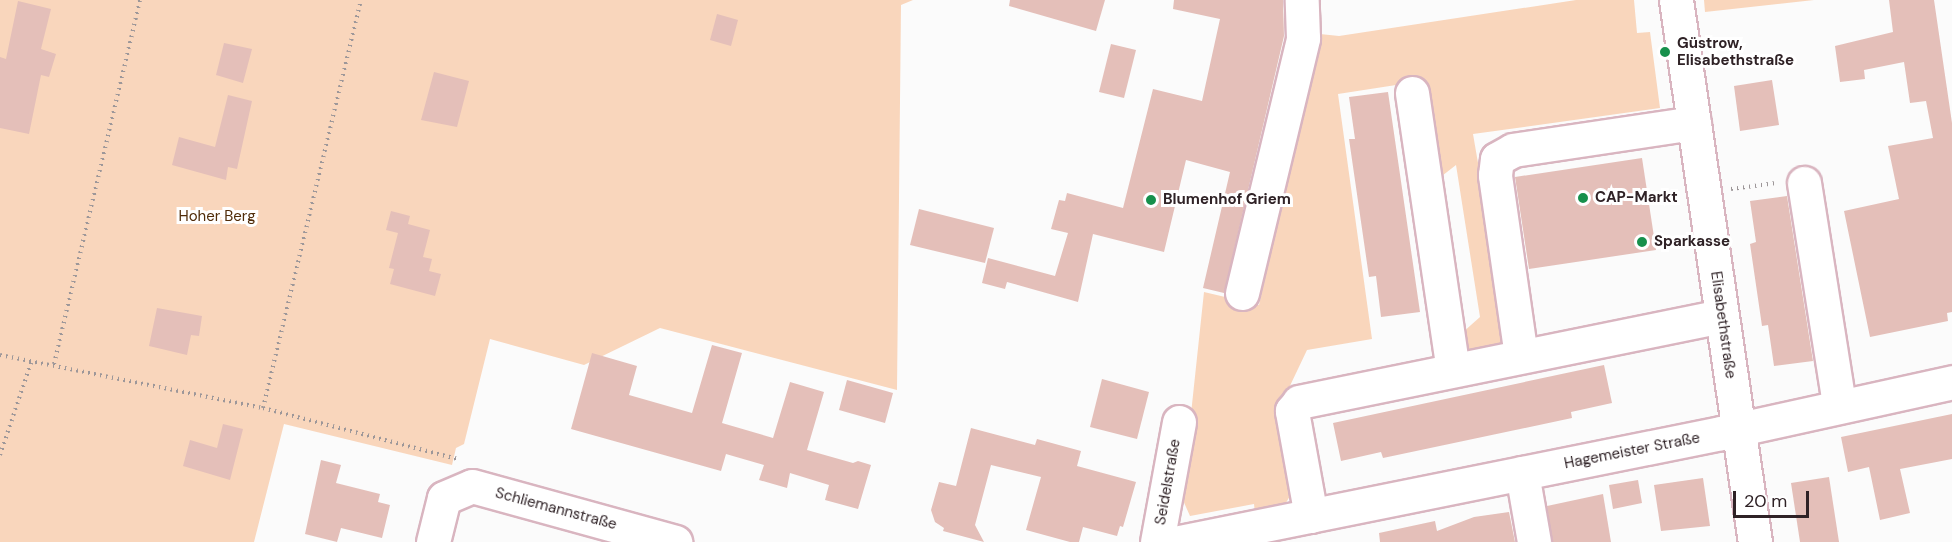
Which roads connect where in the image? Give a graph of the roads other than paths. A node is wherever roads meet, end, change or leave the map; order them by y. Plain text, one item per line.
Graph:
1 (1302, 0) edge
2 (1676, 0) edge
3 (1412, 93) dead end
4 (1694, 123) junction
5 (1804, 183) road end
6 (1242, 293) dead end
7 (1722, 316) junction
8 (1521, 356) junction
9 (1453, 370) junction
10 (1952, 382) edge
11 (1839, 405) junction
12 (1179, 422) dead end
13 (1738, 429) junction
14 (1522, 472) junction
15 (1311, 516) junction
16 (433, 542) edge
17 (675, 542) edge
18 (1157, 542) edge
19 (1180, 542) edge
20 (1534, 542) edge
21 (1755, 542) edge

1 - 6 street
2 - 4 street, Elisabethstraße
3 - 9 street
4 - 7 street, Elisabethstraße
4 - 8 street
5 - 11 street
7 - 8 street
7 - 13 street, Elisabethstraße
8 - 9 street
9 - 15 street
10 - 11 street, Hagemeister Straße
11 - 13 street, Hagemeister Straße
12 - 18 street, Seidelstraße
13 - 14 street, Hagemeister Straße
13 - 21 street, Elisabethstraße
14 - 15 street, Hagemeister Straße
14 - 20 street
15 - 19 street, Hagemeister Straße
16 - 17 street, Schliemannstraße

